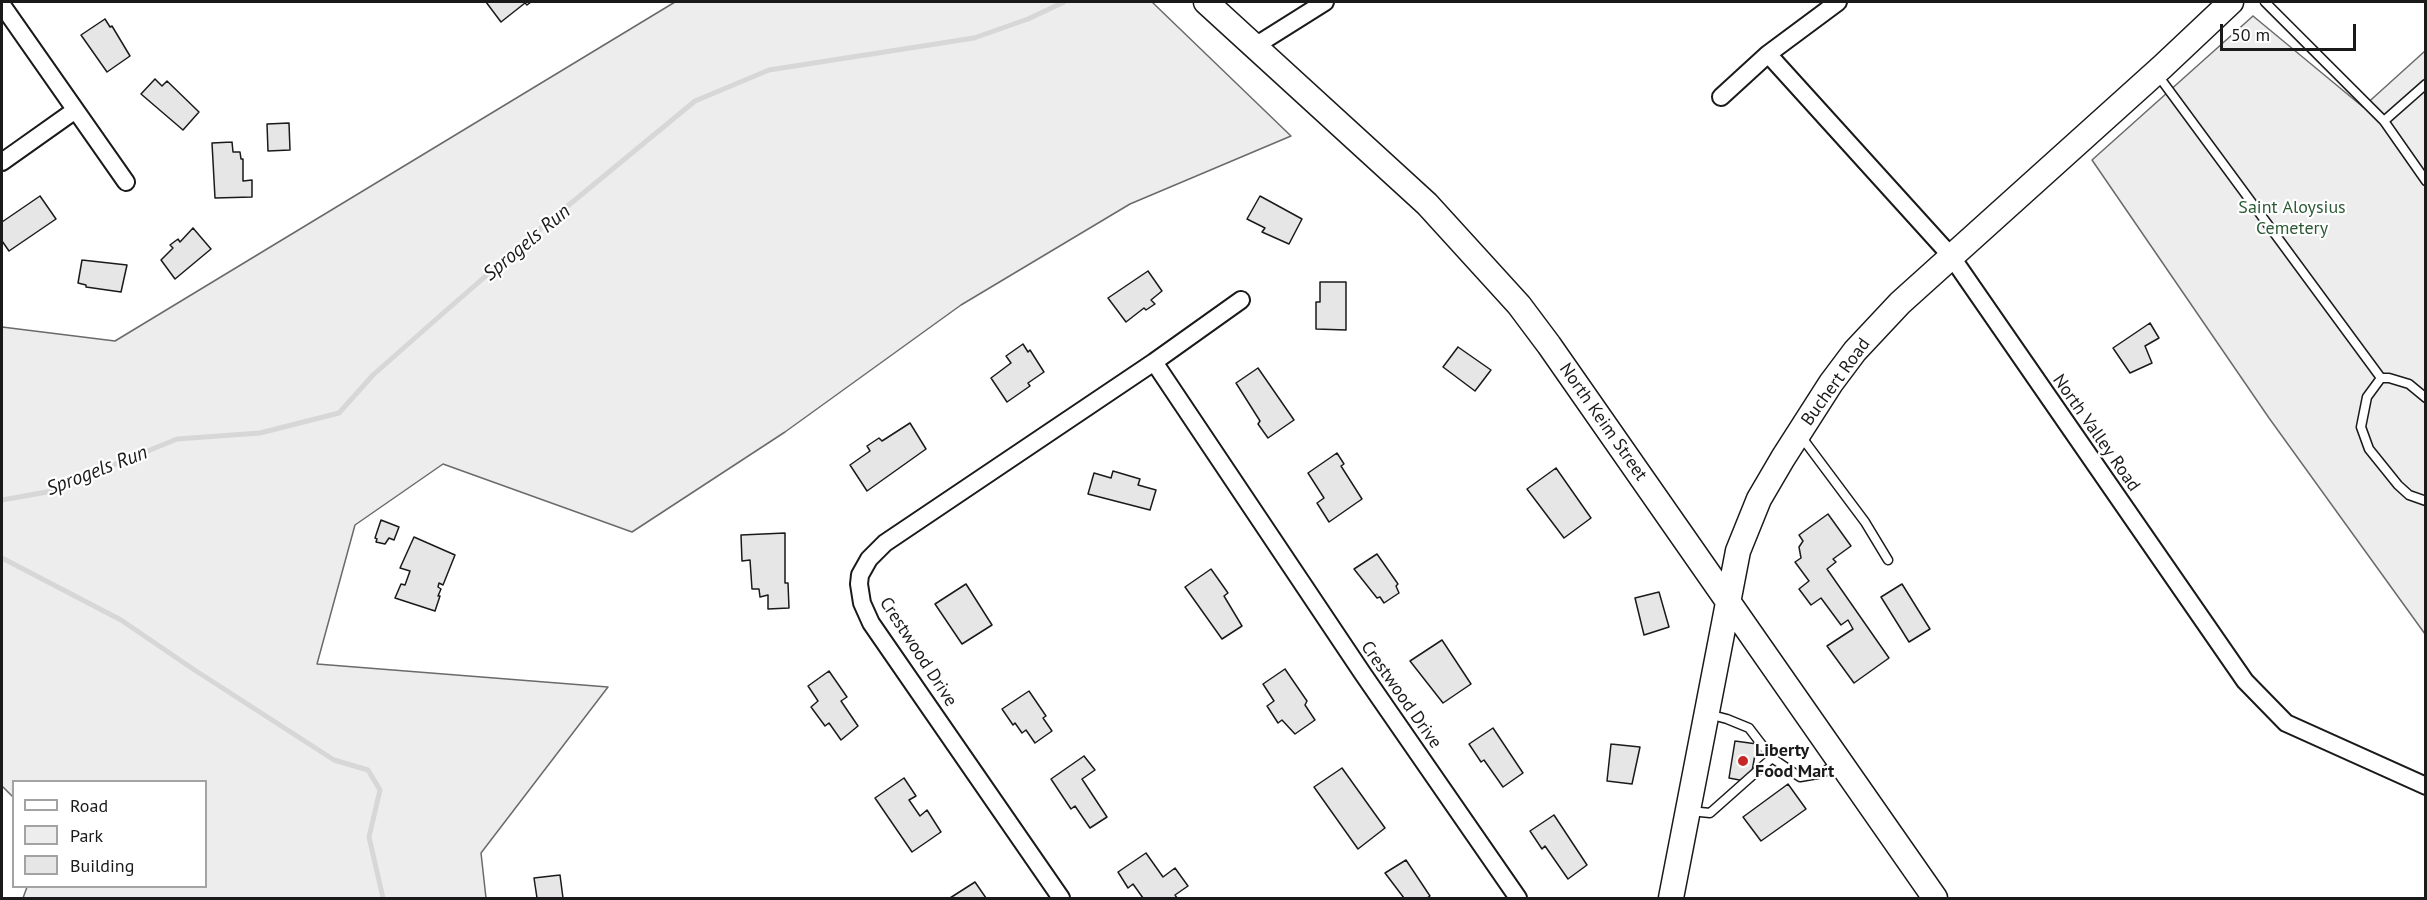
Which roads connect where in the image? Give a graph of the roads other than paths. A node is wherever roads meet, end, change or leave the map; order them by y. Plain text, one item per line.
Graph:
1 (1206, 2) edge
2 (1325, 2) edge
3 (1838, 2) edge
4 (2231, 2) edge
5 (2265, 2) edge
6 (2, 5) edge
7 (1256, 46) junction
8 (1768, 54) junction
9 (2156, 72) junction
10 (2426, 84) edge
11 (1721, 97) dead end
12 (74, 111) junction
13 (2384, 121) junction
14 (2, 162) edge
15 (126, 182) dead end
16 (2426, 182) edge
17 (1951, 256) junction
18 (1241, 300) dead end
19 (1154, 362) junction
20 (2381, 378) junction
21 (2426, 398) edge
22 (1799, 433) junction
23 (2426, 501) edge
24 (1888, 560) dead end
25 (1728, 602) junction
26 (1706, 714) junction
27 (1772, 758) junction
28 (1839, 761) junction
29 (2426, 786) edge
30 (1688, 811) junction
31 (1061, 898) edge
32 (1518, 898) edge
33 (1671, 898) edge
34 (1935, 898) edge

1 - 7 street, North Keim Street
2 - 7 street
3 - 8 street
4 - 9 street, Buchert Road
5 - 13 lane
6 - 12 street
7 - 25 street, North Keim Street
8 - 11 street
8 - 17 street, North Valley Road
9 - 17 street, Buchert Road
9 - 20 lane
10 - 13 lane
12 - 14 street
12 - 15 street
13 - 16 lane
17 - 22 street, Buchert Road
17 - 29 street, North Valley Road
18 - 19 street, Crestwood Drive
19 - 31 street, Crestwood Drive
19 - 32 street, Crestwood Drive
20 - 21 lane
20 - 23 lane
22 - 24 lane
22 - 25 street, Buchert Road
25 - 26 street, Buchert Road
25 - 28 street, North Keim Street
26 - 27 lane
26 - 30 street, Buchert Road
27 - 28 lane
27 - 30 lane
28 - 34 street, North Keim Street
30 - 33 street, Buchert Road

